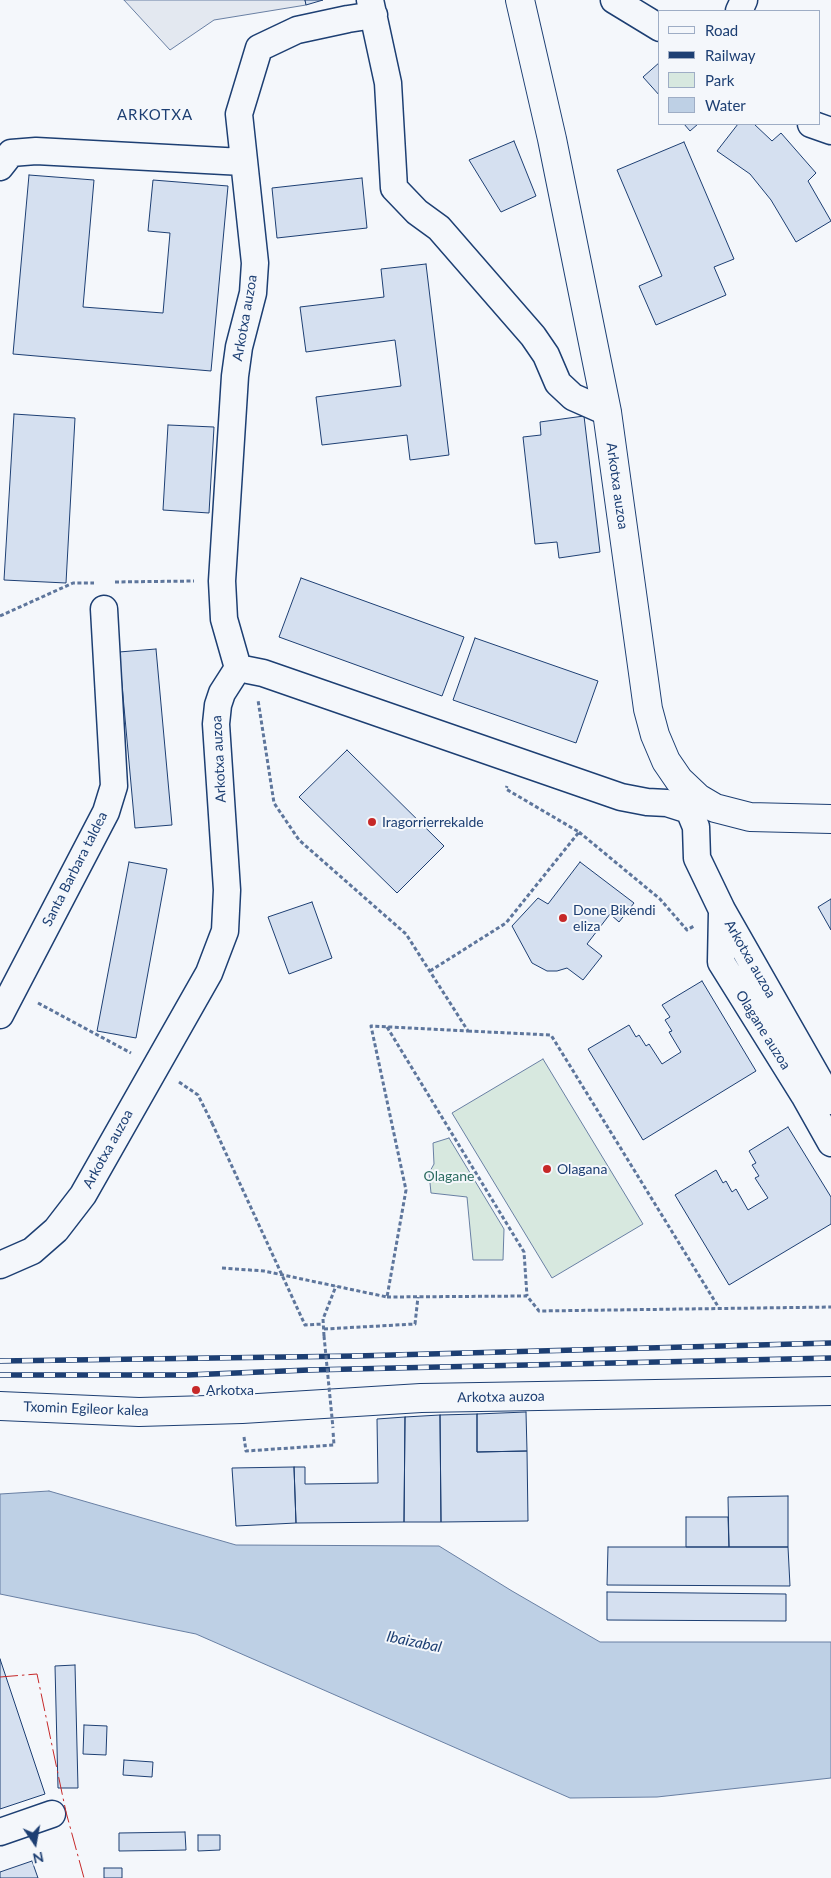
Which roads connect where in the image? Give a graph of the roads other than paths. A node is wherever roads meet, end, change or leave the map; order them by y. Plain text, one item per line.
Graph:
1 (520, 0) edge
2 (614, 0) edge
3 (372, 8) edge
4 (658, 27) edge
5 (815, 125) edge
6 (831, 131) edge
7 (243, 162) junction
8 (0, 167) edge
9 (607, 412) junction
10 (104, 609) dead end
11 (238, 668) junction
12 (694, 804) junction
13 (831, 819) edge
14 (722, 910) junction
15 (0, 1015) edge
16 (831, 1101) edge
17 (831, 1143) edge
18 (0, 1265) edge
19 (831, 1391) edge
20 (0, 1406) edge
21 (172, 1410) joint
22 (52, 1814) dead end
23 (0, 1832) edge

1 - 9 street, Arkotxa auzoa
2 - 4 street
3 - 7 street, Arkotxa auzoa
3 - 9 street
5 - 6 street
7 - 8 street
7 - 11 street, Arkotxa auzoa
9 - 12 street, Arkotxa auzoa
10 - 15 street, Santa Barbara taldea
11 - 12 street
11 - 18 street, Arkotxa auzoa
12 - 13 street, Arkotxa auzoa
12 - 14 street, Arkotxa auzoa
14 - 16 street, Arkotxa auzoa
14 - 17 street, Olagane auzoa
19 - 21 street, Arkotxa auzoa
20 - 21 street, Txomin Egileor kalea
22 - 23 street

